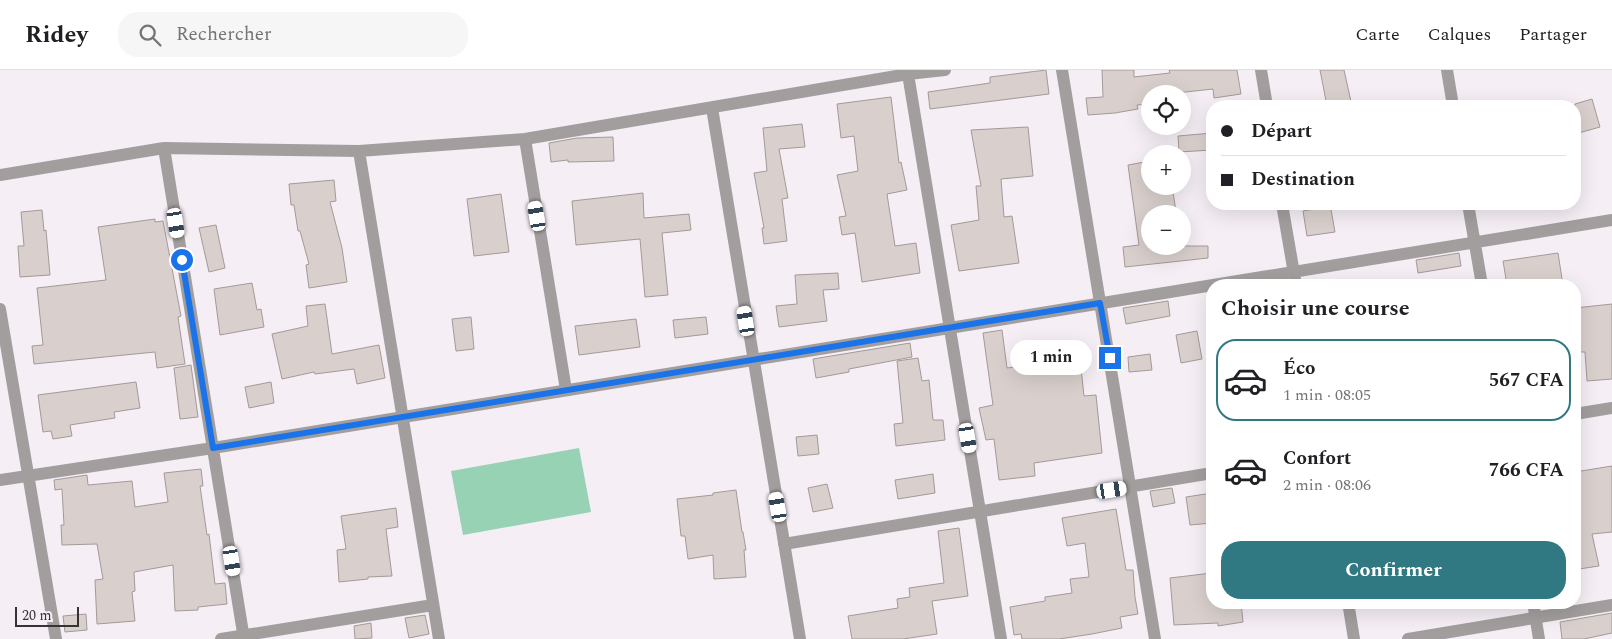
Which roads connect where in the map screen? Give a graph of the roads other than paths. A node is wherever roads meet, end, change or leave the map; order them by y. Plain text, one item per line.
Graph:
1 (945, 70) edge
2 (1062, 70) edge
3 (1261, 70) edge
4 (1447, 70) edge
5 (908, 74) junction
6 (1265, 100) edge
7 (1452, 100) edge
8 (712, 108) junction
9 (525, 139) junction
10 (164, 148) junction
11 (359, 151) junction
12 (0, 175) edge
13 (1283, 210) edge
14 (1469, 210) edge
15 (1612, 220) edge
16 (1475, 242) junction
17 (1294, 272) junction
18 (1250, 279) edge
19 (1295, 279) edge
20 (1481, 279) edge
21 (1206, 286) edge
22 (1100, 303) junction
23 (0, 309) edge
24 (950, 328) junction
25 (753, 360) junction
26 (566, 390) junction
27 (1612, 408) edge
28 (1581, 413) edge
29 (402, 417) junction
30 (213, 448) junction
31 (1206, 474) edge
32 (28, 475) junction
33 (0, 480) edge
34 (1131, 487) junction
35 (980, 511) junction
36 (784, 544) junction
37 (433, 605) junction
38 (1612, 605) edge
39 (1349, 609) edge
40 (1534, 609) edge
41 (1536, 618) junction
42 (244, 637) edge
43 (56, 639) edge
44 (221, 639) edge
45 (438, 639) edge
46 (800, 639) edge
47 (1001, 639) edge
48 (1155, 639) edge
49 (1354, 639) edge
50 (1408, 639) edge
51 (1539, 639) edge

1 - 5 street
2 - 22 street
3 - 6 street
4 - 7 street
5 - 8 street
5 - 24 street
8 - 9 street
8 - 25 street
9 - 11 street
9 - 26 street
10 - 11 street
10 - 12 street
10 - 30 street
11 - 29 street
13 - 17 street
14 - 16 street
15 - 16 street
16 - 17 street
16 - 20 street
17 - 18 street
17 - 19 street
21 - 22 street
22 - 24 street
22 - 34 street
23 - 32 street
24 - 25 street
24 - 35 street
25 - 26 street
25 - 36 street
26 - 29 street
27 - 28 street
29 - 30 street
29 - 37 street
30 - 32 street
30 - 42 street
31 - 34 street
32 - 33 street
32 - 43 street
34 - 35 street
34 - 48 street
35 - 36 street
35 - 47 street
36 - 46 street
37 - 42 street
37 - 45 street
38 - 41 street
39 - 49 street
40 - 41 street
41 - 50 street
41 - 51 street
42 - 44 street

